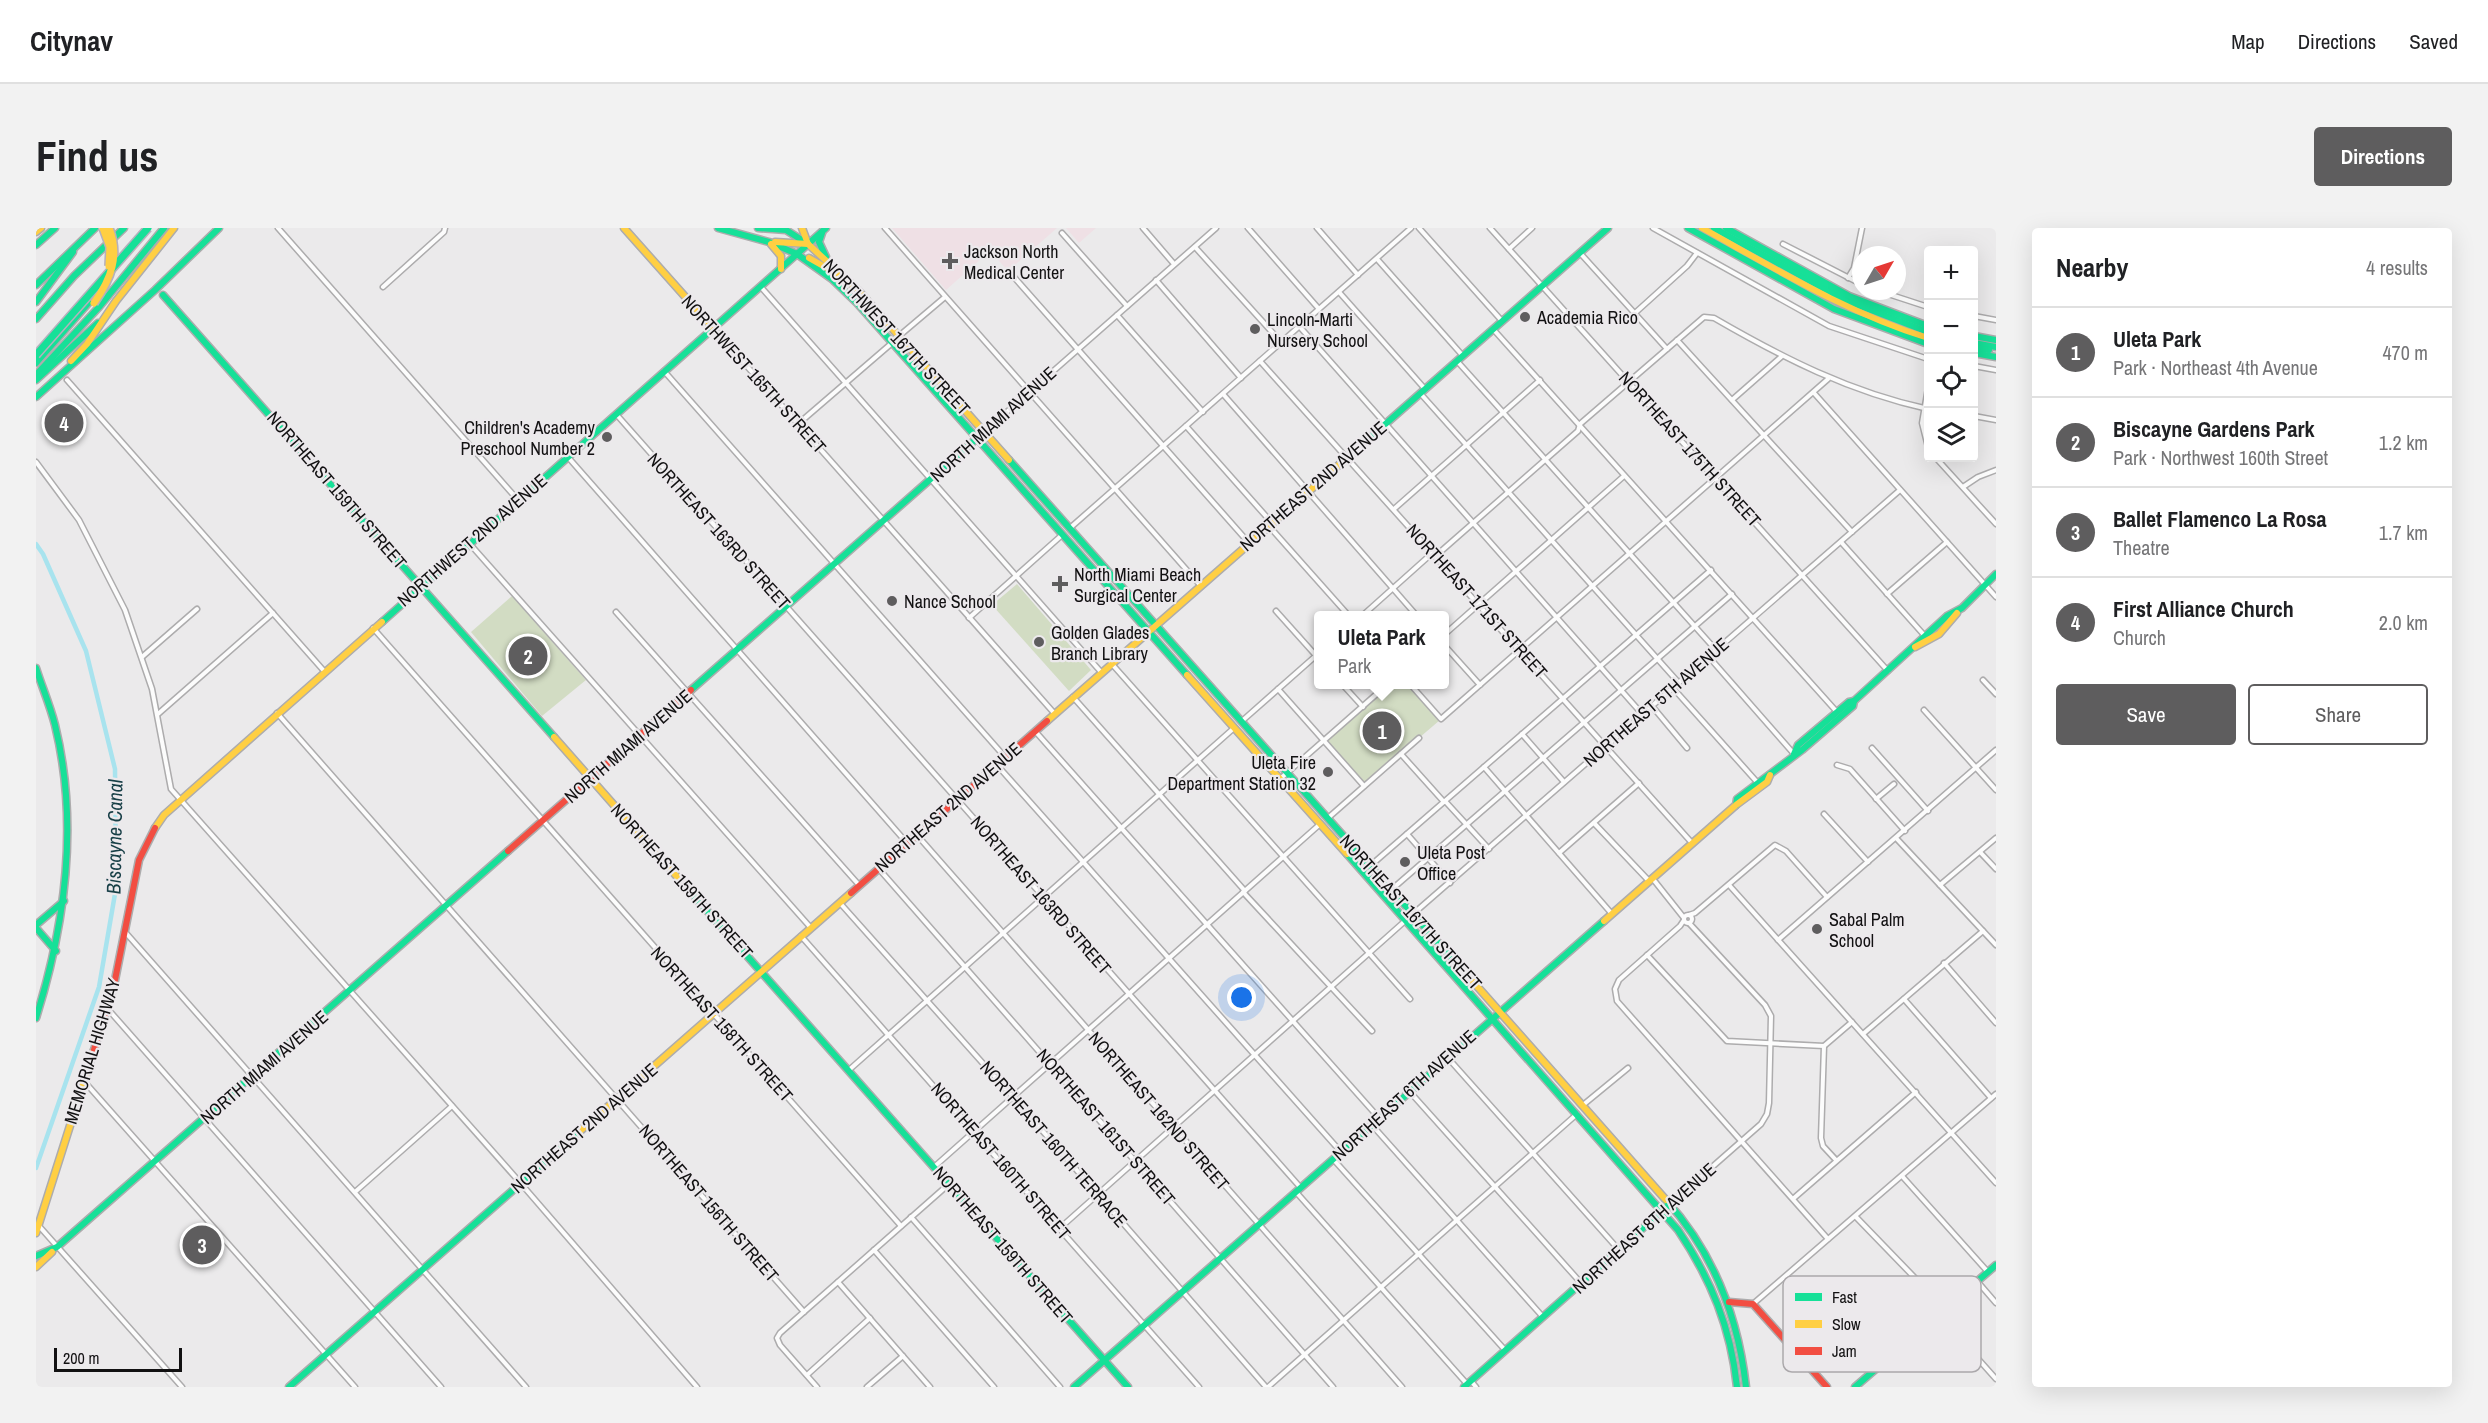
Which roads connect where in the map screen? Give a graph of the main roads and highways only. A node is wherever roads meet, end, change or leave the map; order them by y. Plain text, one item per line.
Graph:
1 (41, 228) edge
2 (55, 228) edge
3 (95, 228) edge
4 (104, 228) edge
5 (109, 228) edge
6 (124, 228) edge
7 (148, 228) edge
8 (164, 228) edge
9 (174, 228) edge
10 (219, 228) edge
11 (624, 228) edge
12 (718, 228) edge
13 (758, 228) edge
14 (777, 228) edge
15 (802, 228) edge
16 (1608, 228) edge
17 (1688, 228) edge
18 (1702, 228) edge
19 (1714, 228) edge
20 (1725, 228) edge
21 (824, 229) edge
22 (786, 231) junction
23 (36, 232) edge
24 (769, 242) junction
25 (808, 244) junction
26 (36, 245) edge
27 (77, 245) junction
28 (797, 254) junction
29 (830, 262) junction
30 (782, 269) junction
31 (850, 282) junction
32 (36, 285) edge
33 (163, 295) dead end
34 (36, 302) edge
35 (95, 304) junction
36 (107, 314) junction
37 (36, 319) edge
38 (1924, 324) edge
39 (713, 328) junction
40 (1924, 330) edge
41 (1924, 336) edge
42 (1978, 337) edge
43 (1996, 340) edge
44 (892, 342) junction
45 (1924, 342) edge
46 (1978, 344) edge
47 (909, 347) junction
48 (1978, 348) edge
49 (1996, 349) edge
50 (1978, 354) edge
51 (36, 355) edge
52 (1996, 357) edge
53 (36, 363) edge
54 (36, 375) edge
55 (36, 380) edge
56 (36, 395) edge
57 (984, 432) junction
58 (977, 439) junction
59 (1054, 525) junction
60 (1070, 529) junction
61 (1062, 535) junction
62 (1080, 541) junction
63 (1996, 574) edge
64 (1996, 581) edge
65 (421, 585) junction
66 (1986, 587) junction
67 (1957, 612) junction
68 (1155, 625) junction
69 (1147, 631) junction
70 (1915, 647) junction
71 (36, 668) edge
72 (1854, 701) junction
73 (1221, 714) junction
74 (1241, 722) junction
75 (1234, 728) junction
76 (1251, 733) junction
77 (1794, 754) junction
78 (1770, 775) junction
79 (592, 778) junction
80 (1736, 805) junction
81 (1308, 812) junction
82 (1327, 818) junction
83 (1319, 825) junction
84 (1336, 828) junction
85 (137, 867) joint
86 (64, 900) junction
87 (1395, 910) junction
88 (1413, 914) junction
89 (1405, 921) junction
90 (36, 926) edge
91 (1422, 926) junction
92 (57, 951) junction
93 (762, 971) junction
94 (1499, 1011) junction
95 (36, 1018) edge
96 (1491, 1018) junction
97 (1562, 1098) junction
98 (1583, 1106) junction
99 (1577, 1114) junction
100 (1591, 1114) junction
101 (1670, 1204) junction
102 (1663, 1210) junction
103 (37, 1229) edge
104 (57, 1247) junction
105 (36, 1256) edge
106 (1996, 1265) edge
107 (36, 1267) edge
108 (1981, 1278) edge
109 (1716, 1294) junction
110 (1729, 1302) junction
111 (1783, 1338) edge
112 (1104, 1360) junction
113 (1814, 1372) edge
114 (1872, 1372) edge
115 (1470, 1385) edge
116 (289, 1387) edge
117 (1074, 1387) edge
118 (1128, 1387) edge
119 (1737, 1387) edge
120 (1746, 1387) edge
121 (1827, 1387) edge
122 (1855, 1387) edge

1 - 23 main road
2 - 26 main road
3 - 27 main road
4 - 35 main road, bridge
5 - 35 main road, bridge
6 - 37 main road
7 - 51 main road, bridge
8 - 35 main road
9 - 36 main road
10 - 56 main road
11 - 39 main road, NORTHWEST 165TH STREET
12 - 24 main road
13 - 22 main road
14 - 22 main road
15 - 25 main road
16 - 68 main road, NORTHEAST 2ND AVENUE
17 - 45 main road
18 - 41 main road
19 - 40 main road
20 - 38 main road
21 - 25 main road, NORTHWEST 2ND AVENUE
21 - 29 main road
22 - 25 main road, NORTHWEST 167TH STREET
24 - 25 main road
24 - 28 main road
24 - 30 main road
25 - 28 main road, NORTHWEST 2ND AVENUE
25 - 29 main road, NORTHWEST 167TH STREET
27 - 32 main road
27 - 34 main road
28 - 30 main road, NORTHWEST 2ND AVENUE
28 - 31 main road
28 - 44 main road, NORTHWEST 167TH STREET
29 - 31 main road, NORTHWEST 167TH STREET
30 - 39 main road, NORTHWEST 2ND AVENUE
31 - 47 main road, NORTHWEST 167TH STREET
33 - 65 main road, NORTHEAST 159TH STREET
35 - 53 main road
35 - 54 main road
36 - 55 main road
36 - 56 main road
39 - 65 main road, NORTHWEST 2ND AVENUE
42 - 43 main road
44 - 47 main road
44 - 58 main road, NORTHWEST 167TH STREET
46 - 49 main road
47 - 57 main road, NORTHWEST 167TH STREET
48 - 49 main road
50 - 52 main road
57 - 58 main road, NORTH MIAMI AVENUE
57 - 60 main road, NORTHEAST 167TH STREET
58 - 59 main road, NORTHEAST 167TH STREET
58 - 79 main road, NORTH MIAMI AVENUE
59 - 60 main road
59 - 61 main road, NORTHEAST 167TH STREET
60 - 62 main road, NORTHEAST 167TH STREET
61 - 62 main road
61 - 69 main road, NORTHEAST 167TH STREET
62 - 68 main road, NORTHEAST 167TH STREET
63 - 66 main road, NORTHEAST 6TH AVENUE
64 - 66 main road, NORTHEAST 6TH AVENUE
65 - 79 main road, NORTHEAST 159TH STREET
65 - 85 main road, NORTHWEST 2ND AVENUE
66 - 67 main road, NORTHEAST 6TH AVENUE
67 - 70 main road, NORTHEAST 6TH AVENUE
67 - 70 main road, NORTHEAST 6TH AVENUE
68 - 69 main road, NORTHEAST 2ND AVENUE
68 - 74 main road, NORTHEAST 167TH STREET
69 - 73 main road, NORTHEAST 167TH STREET
69 - 93 main road, NORTHEAST 2ND AVENUE
70 - 72 main road, NORTHEAST 6TH AVENUE
71 - 86 main road
72 - 77 main road, NORTHEAST 6TH AVENUE
72 - 77 main road, NORTHEAST 6TH AVENUE
73 - 74 main road
73 - 75 main road, NORTHEAST 167TH STREET
74 - 76 main road, NORTHEAST 167TH STREET
75 - 76 main road
75 - 81 main road, NORTHEAST 167TH STREET
76 - 82 main road, NORTHEAST 167TH STREET
77 - 78 main road, NORTHEAST 6TH AVENUE
78 - 80 main road, NORTHEAST 6TH AVENUE
78 - 80 main road, NORTHEAST 6TH AVENUE
79 - 93 main road, NORTHEAST 159TH STREET
79 - 104 main road, NORTH MIAMI AVENUE
80 - 94 main road, NORTHEAST 6TH AVENUE
81 - 82 main road
81 - 83 main road, NORTHEAST 167TH STREET
82 - 84 main road, NORTHEAST 167TH STREET
83 - 84 main road
83 - 87 main road, NORTHEAST 167TH STREET
84 - 88 main road, NORTHEAST 167TH STREET
85 - 103 main road, MEMORIAL HIGHWAY
86 - 90 main road
86 - 92 main road
87 - 88 main road
87 - 89 main road, NORTHEAST 167TH STREET
88 - 91 main road, NORTHEAST 167TH STREET
89 - 91 main road
89 - 96 main road, NORTHEAST 167TH STREET
90 - 92 main road
91 - 94 main road, NORTHEAST 167TH STREET
92 - 95 main road
93 - 112 main road, NORTHEAST 159TH STREET
93 - 116 main road, NORTHEAST 2ND AVENUE
94 - 96 main road, NORTHEAST 6TH AVENUE
94 - 98 main road, NORTHEAST 167TH STREET
96 - 97 main road, NORTHEAST 167TH STREET
96 - 112 main road, NORTHEAST 6TH AVENUE
97 - 98 main road
97 - 99 main road, NORTHEAST 167TH STREET
98 - 100 main road, NORTHEAST 167TH STREET
99 - 100 main road
99 - 102 main road, NORTHEAST 167TH STREET
100 - 101 main road, NORTHEAST 167TH STREET
101 - 102 main road, NORTHEAST 8TH AVENUE
101 - 110 main road, NORTHEAST 167TH STREET
102 - 109 main road, NORTHEAST 167TH STREET
102 - 115 main road, NORTHEAST 8TH AVENUE
104 - 105 main road, NORTH MIAMI AVENUE
104 - 107 main road
106 - 108 main road
109 - 110 main road
109 - 119 main road, NORTHEAST 167TH STREET
110 - 111 main road
110 - 120 main road, NORTHEAST 167TH STREET
112 - 117 main road, NORTHEAST 6TH AVENUE
112 - 118 main road, NORTHEAST 159TH STREET
113 - 121 main road
114 - 122 main road

